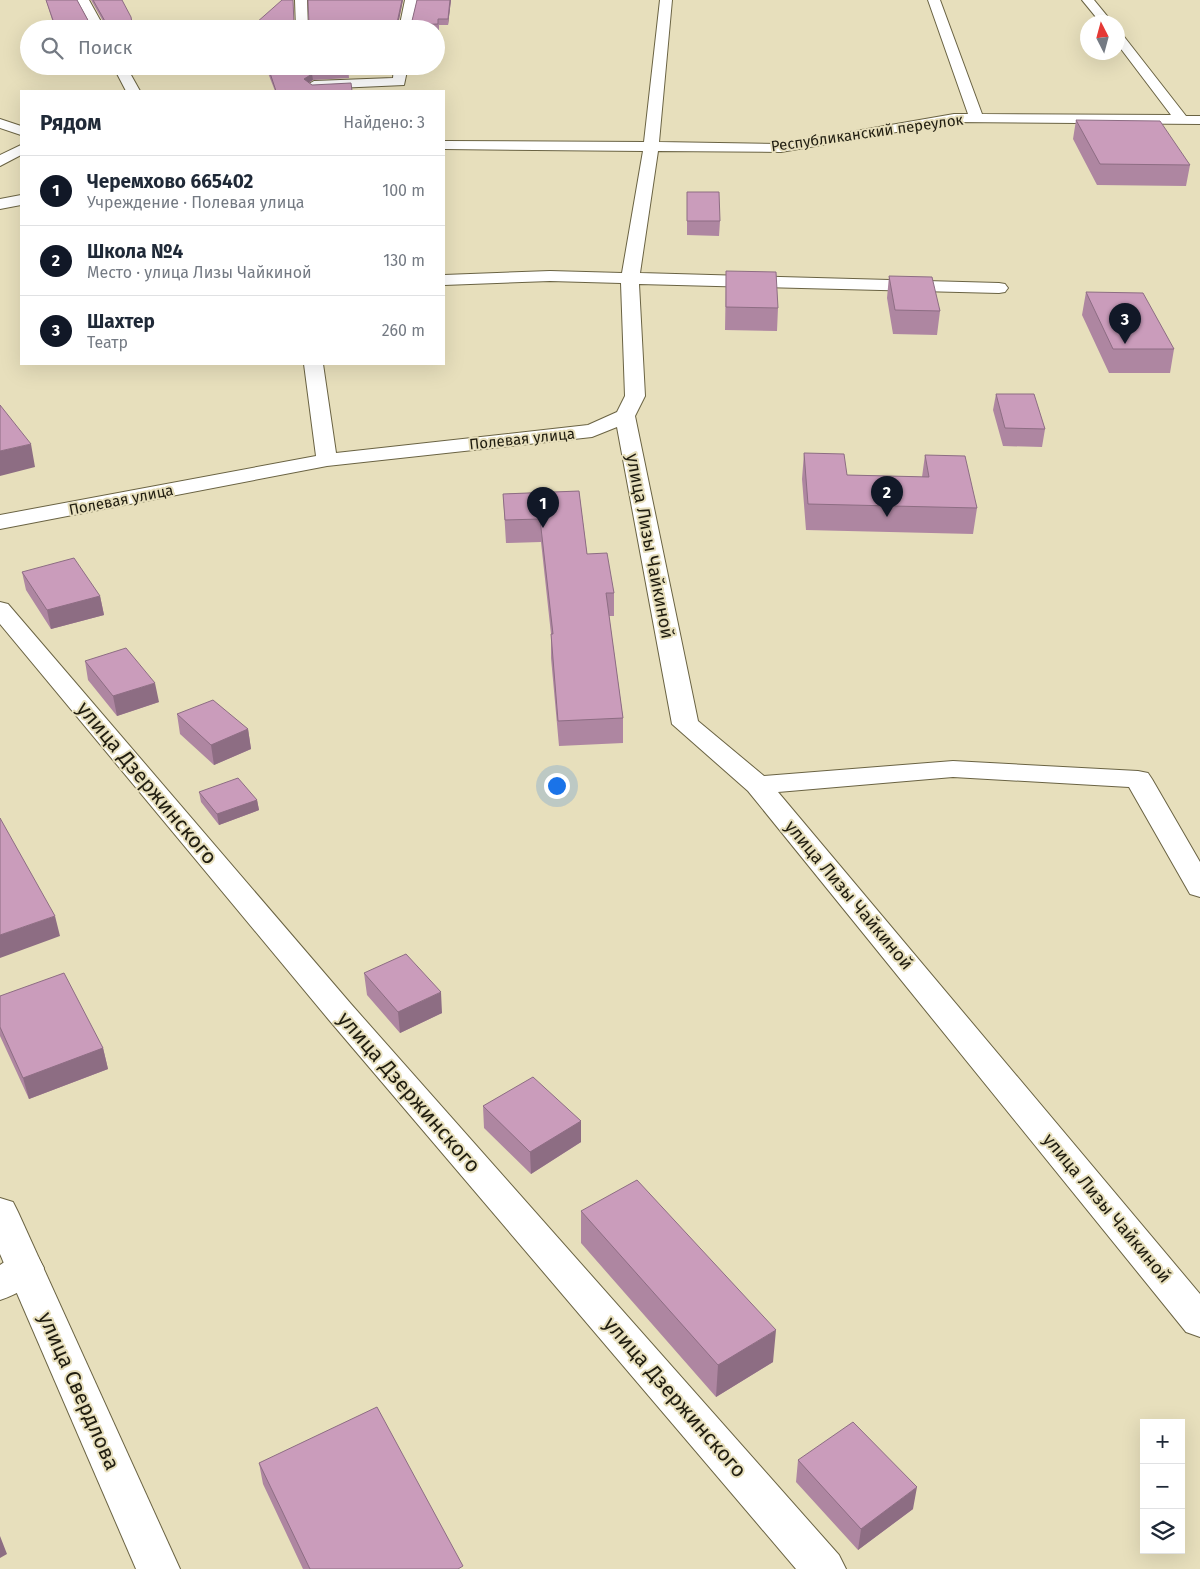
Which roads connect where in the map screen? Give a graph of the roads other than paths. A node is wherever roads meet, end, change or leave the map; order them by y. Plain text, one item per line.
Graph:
1 (83, 0) edge
2 (300, 0) edge
3 (411, 0) edge
4 (666, 0) edge
5 (934, 0) edge
6 (1088, 0) edge
7 (1100, 15) edge
8 (94, 20) edge
9 (301, 20) edge
10 (407, 20) edge
11 (1125, 46) edge
12 (124, 75) edge
13 (400, 75) edge
14 (313, 84) edge
15 (132, 90) edge
16 (977, 119) junction
17 (1182, 120) junction
18 (1200, 120) edge
19 (0, 123) edge
20 (20, 131) edge
21 (445, 145) edge
22 (651, 147) junction
23 (20, 150) edge
24 (0, 161) edge
25 (20, 200) edge
26 (0, 204) edge
27 (630, 279) junction
28 (445, 280) edge
29 (999, 288) dead end
30 (313, 365) edge
31 (625, 416) junction
32 (326, 460) junction
33 (0, 522) edge
34 (0, 609) edge
35 (758, 785) junction
36 (1200, 888) edge
37 (0, 1212) edge
38 (8, 1276) edge
39 (1200, 1321) edge
40 (158, 1569) edge
41 (824, 1569) edge

1 - 8 street
2 - 9 street
3 - 10 street
4 - 22 street
5 - 16 street
6 - 7 street
11 - 17 street
12 - 15 street
13 - 14 street
16 - 17 street, Республиканский переулок
16 - 22 street, Республиканский переулок
17 - 18 street, Республиканский переулок
19 - 20 street
21 - 22 street, Республиканский переулок
22 - 27 street
23 - 24 street
25 - 26 street
27 - 28 street
27 - 29 street
27 - 31 street
30 - 32 street
31 - 32 street, Полевая улица
31 - 35 street, улица Лизы Чайкиной
32 - 33 street, Полевая улица
34 - 41 street, улица Дзержинского
35 - 36 street
35 - 39 street, улица Лизы Чайкиной
37 - 38 street, улица Свердлова
38 - 40 street, улица Свердлова

